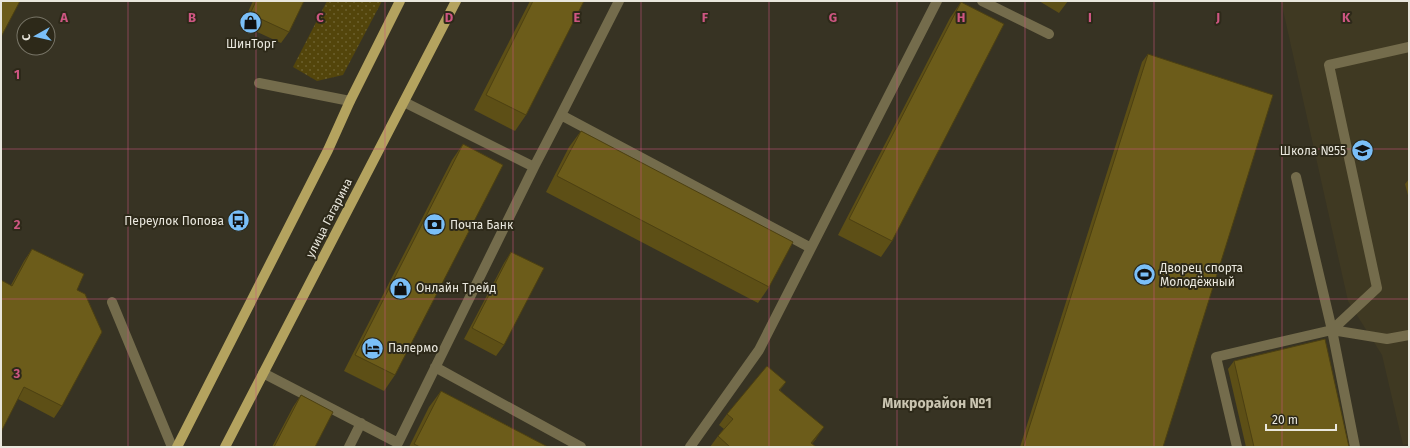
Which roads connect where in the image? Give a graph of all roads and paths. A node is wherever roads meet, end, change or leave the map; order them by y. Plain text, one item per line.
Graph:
1 (400, 1) edge
2 (456, 1) edge
3 (619, 1) edge
4 (937, 1) edge
5 (986, 2) edge
6 (1049, 34) dead end
7 (1409, 47) edge
8 (259, 83) dead end
9 (350, 101) junction
10 (404, 102) junction
11 (561, 115) junction
12 (534, 168) junction
13 (1296, 177) dead end
14 (811, 248) junction
15 (112, 302) dead end
16 (1332, 330) junction
17 (1409, 335) edge
18 (436, 367) junction
19 (264, 372) junction
20 (361, 423) junction
21 (172, 447) edge
22 (177, 447) edge
23 (225, 447) edge
24 (349, 447) edge
25 (581, 447) edge
26 (690, 447) edge
27 (1237, 447) edge
28 (1355, 447) edge

1 - 9 main road
2 - 10 main road, улица Гагарина
3 - 11 lane
4 - 14 lane
5 - 6 lane
7 - 16 lane
8 - 9 lane
9 - 22 main road
10 - 12 lane
10 - 19 main road, улица Гагарина
11 - 12 lane
11 - 14 lane
12 - 18 lane
13 - 16 lane
14 - 26 lane
15 - 21 lane
16 - 17 lane
16 - 27 lane
16 - 28 lane
18 - 20 lane
18 - 25 lane
19 - 20 lane
19 - 23 main road, улица Гагарина
20 - 24 lane

